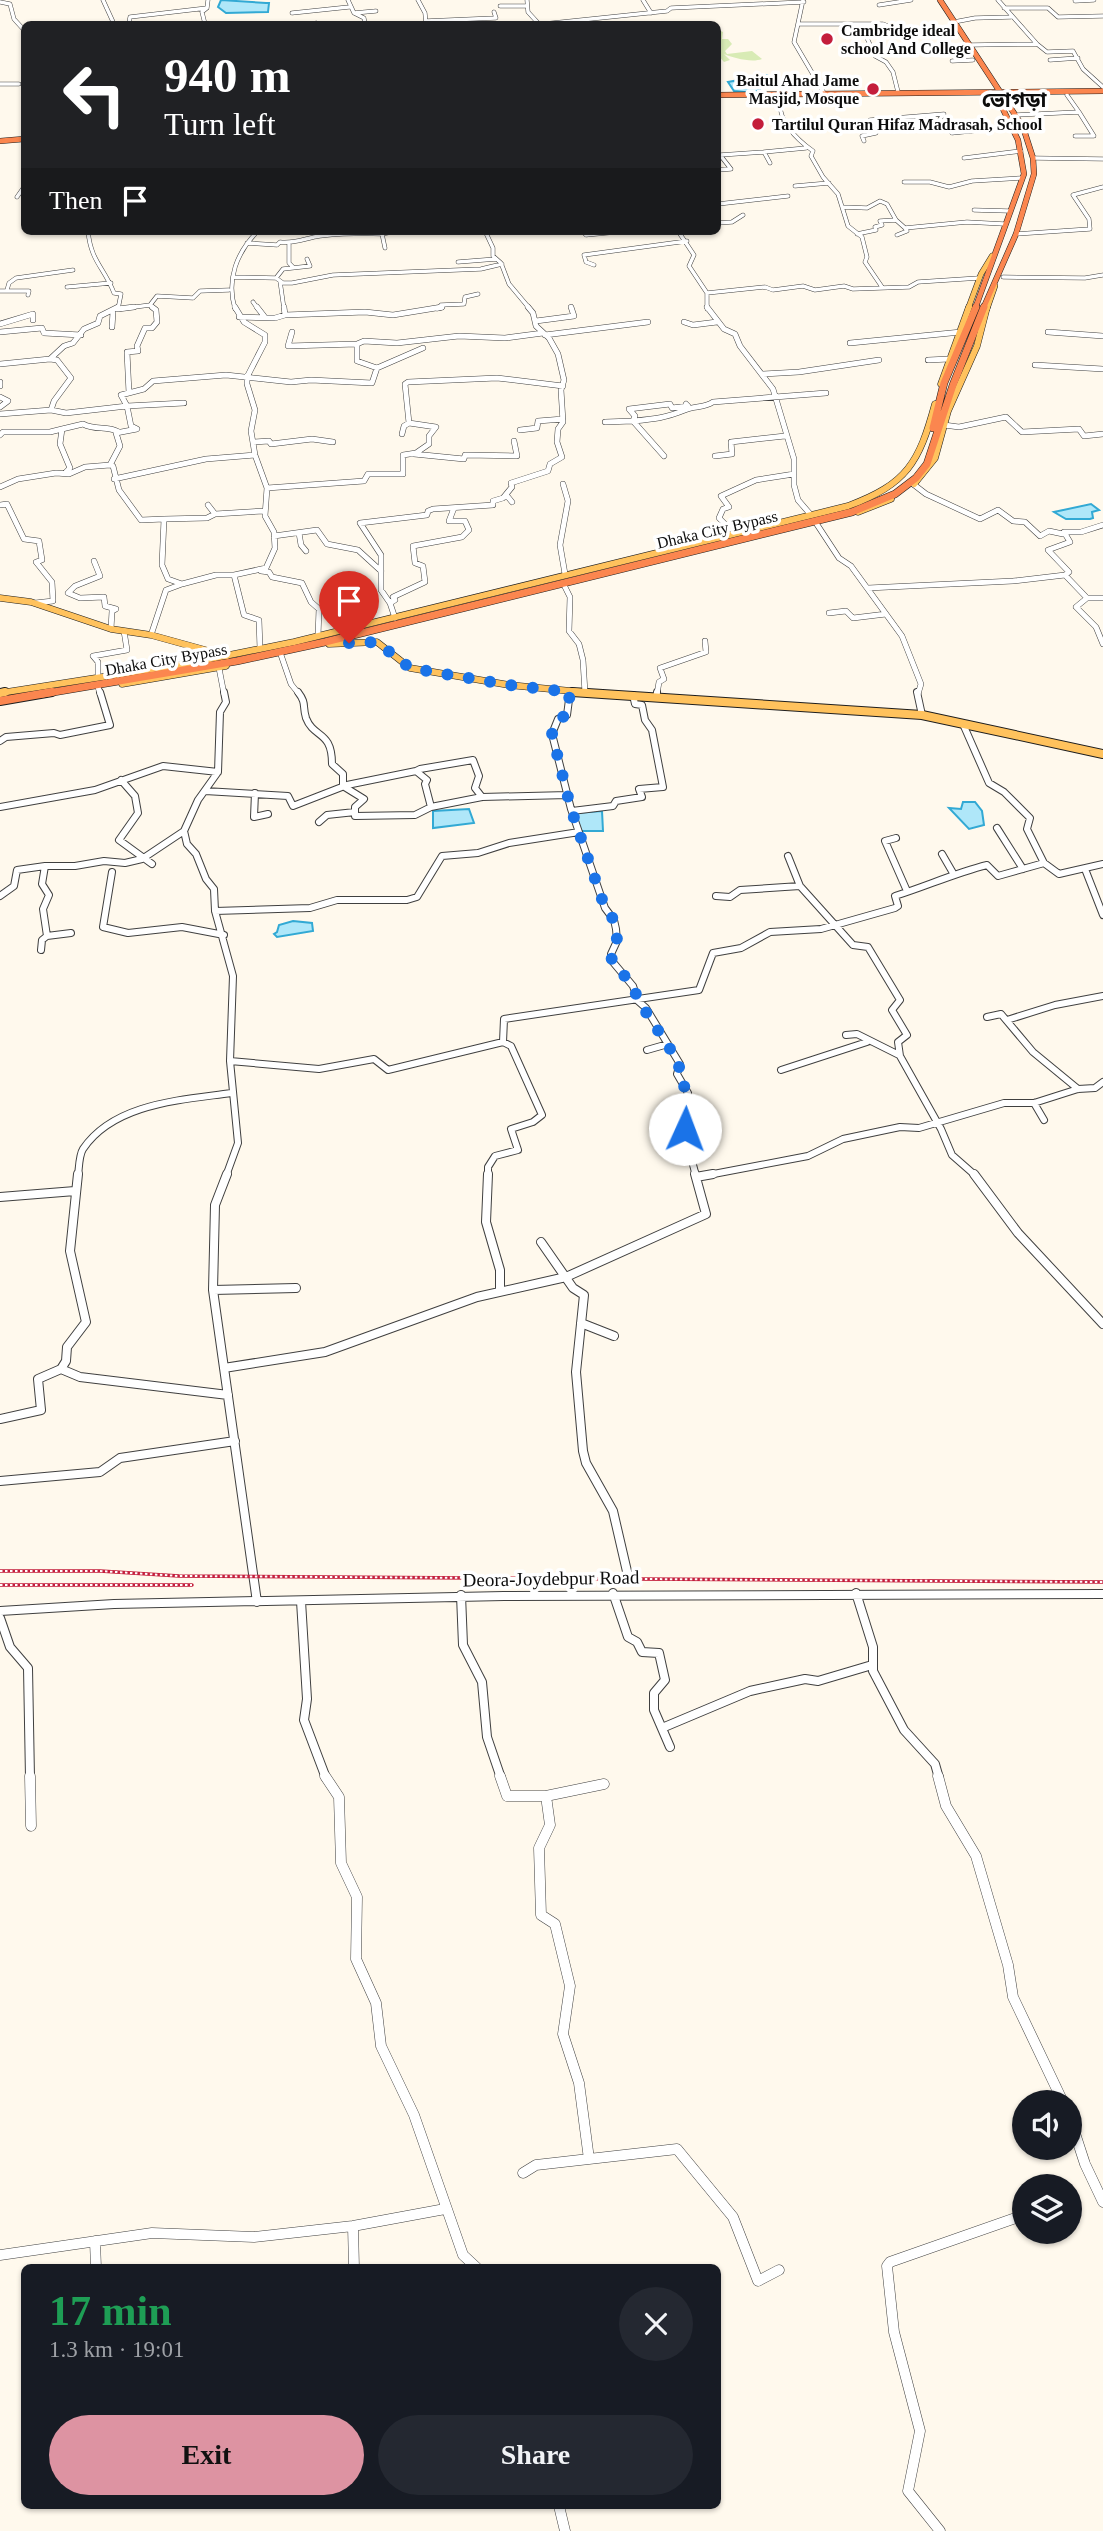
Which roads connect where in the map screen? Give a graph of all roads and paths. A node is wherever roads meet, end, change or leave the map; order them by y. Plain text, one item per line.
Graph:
1 (103, 0) edge
2 (208, 0) edge
3 (348, 0) edge
4 (418, 0) edge
5 (527, 0) edge
6 (643, 0) edge
7 (911, 0) edge
8 (938, 0) edge
9 (998, 0) edge
10 (1094, 0) edge
11 (804, 1) edge
12 (1074, 1) edge
13 (0, 2) edge
14 (158, 5) dead end
15 (879, 5) dead end
16 (500, 6) dead end
17 (527, 6) junction
18 (349, 7) junction
19 (207, 8) junction
20 (1004, 8) junction
21 (376, 11) dead end
22 (494, 12) dead end
23 (292, 13) dead end
24 (354, 13) junction
25 (651, 13) junction
26 (156, 14) junction
27 (1103, 14) edge
28 (1011, 17) junction
29 (114, 21) edge
30 (129, 21) edge
31 (204, 21) edge
32 (364, 21) edge
33 (425, 21) edge
34 (454, 21) edge
35 (538, 21) edge
36 (571, 21) edge
37 (799, 24) junction
38 (861, 24) junction
39 (954, 24) junction
40 (21, 29) edge
41 (864, 30) dead end
42 (867, 38) dead end
43 (1037, 44) junction
44 (970, 46) junction
45 (1078, 58) junction
46 (974, 60) junction
47 (1050, 60) dead end
48 (952, 61) dead end
49 (21, 83) edge
50 (0, 84) edge
51 (1103, 91) edge
52 (898, 92) junction
53 (824, 93) junction
54 (998, 93) junction
55 (1067, 94) junction
56 (721, 98) edge
57 (721, 98) edge
58 (780, 98) junction
59 (1079, 112) junction
60 (1015, 115) junction
61 (1013, 127) junction
62 (1074, 136) dead end
63 (21, 138) edge
64 (0, 139) edge
65 (864, 141) dead end
66 (806, 148) junction
67 (1021, 151) junction
68 (764, 152) junction
69 (721, 155) edge
70 (721, 156) edge
71 (964, 158) dead end
72 (1033, 158) junction
73 (1103, 159) edge
74 (770, 163) dead end
75 (721, 170) edge
76 (1022, 178) junction
77 (830, 183) junction
78 (904, 183) dead end
79 (795, 186) dead end
80 (1103, 187) edge
81 (21, 190) edge
82 (788, 196) dead end
83 (17, 197) dead end
84 (721, 204) edge
85 (843, 207) junction
86 (974, 210) dead end
87 (1009, 211) junction
88 (743, 215) dead end
89 (896, 220) junction
90 (721, 223) edge
91 (1004, 224) junction
92 (905, 228) junction
93 (858, 234) junction
94 (1016, 234) junction
95 (88, 235) edge
96 (254, 235) edge
97 (350, 235) edge
98 (382, 235) edge
99 (487, 235) edge
100 (682, 235) edge
101 (897, 235) dead end
102 (687, 241) junction
103 (247, 243) junction
104 (289, 243) junction
105 (385, 248) dead end
106 (992, 257) junction
107 (307, 259) dead end
108 (496, 259) junction
109 (1003, 261) junction
110 (458, 262) dead end
111 (502, 264) junction
112 (594, 265) dead end
113 (293, 267) junction
114 (73, 270) dead end
115 (1103, 275) edge
116 (234, 277) junction
117 (1003, 277) dead end
118 (979, 278) junction
119 (278, 280) junction
120 (111, 283) junction
121 (67, 287) dead end
122 (882, 287) junction
123 (7, 290) junction
124 (229, 290) junction
125 (0, 291) edge
126 (707, 293) junction
127 (478, 294) dead end
128 (28, 295) dead end
129 (253, 302) dead end
130 (150, 305) junction
131 (571, 307) dead end
132 (116, 310) junction
133 (33, 315) dead end
134 (285, 315) junction
135 (264, 316) junction
136 (239, 317) junction
137 (536, 321) junction
138 (648, 322) dead end
139 (684, 322) dead end
140 (718, 322) junction
141 (0, 324) edge
142 (112, 327) dead end
143 (0, 332) edge
144 (292, 332) dead end
145 (961, 332) junction
146 (1048, 332) dead end
147 (544, 334) junction
148 (81, 335) junction
149 (1103, 335) edge
150 (850, 343) dead end
151 (357, 344) junction
152 (423, 348) dead end
153 (50, 359) junction
154 (949, 359) junction
155 (879, 360) dead end
156 (928, 360) dead end
157 (0, 364) edge
158 (1035, 365) dead end
159 (377, 368) junction
160 (1103, 369) edge
161 (762, 374) junction
162 (247, 377) junction
163 (346, 382) junction
164 (563, 386) junction
165 (346, 390) dead end
166 (129, 393) junction
167 (826, 393) dead end
168 (0, 397) edge
169 (775, 397) junction
170 (184, 403) dead end
171 (686, 404) dead end
172 (127, 406) junction
173 (0, 407) edge
174 (51, 410) junction
175 (0, 414) edge
176 (564, 419) junction
177 (634, 421) junction
178 (604, 422) dead end
179 (409, 423) junction
180 (944, 425) junction
181 (62, 429) junction
182 (520, 430) dead end
183 (119, 432) junction
184 (402, 434) dead end
185 (1103, 434) edge
186 (0, 435) edge
187 (785, 436) junction
188 (513, 441) dead end
189 (253, 442) junction
190 (333, 442) dead end
191 (414, 454) junction
192 (254, 455) junction
193 (664, 456) dead end
194 (715, 456) dead end
195 (110, 465) junction
196 (65, 474) junction
197 (794, 474) junction
198 (114, 479) junction
199 (563, 484) dead end
200 (913, 484) junction
201 (0, 486) edge
202 (267, 488) junction
203 (504, 497) junction
204 (512, 502) dead end
205 (0, 505) edge
206 (208, 505) dead end
207 (457, 507) junction
208 (264, 511) dead end
209 (215, 514) junction
210 (811, 515) junction
211 (164, 519) junction
212 (816, 523) junction
213 (1103, 525) edge
214 (299, 533) junction
215 (727, 534) junction
216 (1063, 534) junction
217 (274, 536) junction
218 (306, 551) dead end
219 (94, 561) dead end
220 (261, 571) junction
221 (382, 572) junction
222 (565, 574) junction
223 (234, 575) junction
224 (1065, 575) junction
225 (182, 584) junction
226 (564, 585) junction
227 (868, 588) junction
228 (0, 598) edge
229 (1087, 598) junction
230 (1103, 598) edge
231 (34, 603) junction
232 (390, 603) junction
233 (829, 613) dead end
234 (886, 614) junction
235 (395, 618) junction
236 (111, 629) junction
237 (124, 631) junction
238 (151, 635) junction
239 (318, 636) junction
240 (705, 641) dead end
241 (329, 644) junction
242 (1103, 644) edge
243 (259, 651) junction
244 (281, 654) junction
245 (227, 656) junction
246 (219, 668) junction
247 (98, 677) junction
248 (98, 687) junction
249 (570, 692) junction
250 (585, 693) junction
251 (632, 695) junction
252 (656, 697) junction
253 (0, 699) edge
254 (922, 715) junction
255 (963, 724) junction
256 (0, 741) edge
257 (1103, 754) edge
258 (416, 771) junction
259 (218, 772) junction
260 (121, 780) junction
261 (343, 786) junction
262 (205, 791) junction
263 (255, 793) junction
264 (568, 795) junction
265 (482, 797) junction
266 (0, 807) edge
267 (431, 807) junction
268 (572, 811) junction
269 (355, 812) junction
270 (268, 814) dead end
271 (319, 822) dead end
272 (997, 828) dead end
273 (184, 831) junction
274 (579, 832) junction
275 (896, 838) dead end
276 (942, 855) dead end
277 (788, 856) dead end
278 (142, 859) junction
279 (1044, 863) junction
280 (152, 864) dead end
281 (1103, 864) edge
282 (46, 866) junction
283 (1023, 869) junction
284 (1085, 869) junction
285 (112, 872) dead end
286 (953, 873) junction
287 (800, 886) junction
288 (907, 891) junction
289 (716, 896) dead end
290 (0, 897) edge
291 (215, 911) junction
292 (1103, 915) edge
293 (835, 926) junction
294 (71, 933) dead end
295 (224, 935) junction
296 (47, 936) junction
297 (41, 950) dead end
298 (1103, 996) edge
299 (638, 1000) junction
300 (987, 1017) dead end
301 (1007, 1020) junction
302 (846, 1035) dead end
303 (503, 1042) junction
304 (867, 1042) junction
305 (668, 1044) junction
306 (647, 1050) dead end
307 (899, 1055) junction
308 (230, 1061) junction
309 (781, 1070) dead end
310 (1103, 1082) edge
311 (1096, 1088) junction
312 (1078, 1089) junction
313 (231, 1093) junction
314 (1103, 1094) edge
315 (1034, 1103) junction
316 (1044, 1120) dead end
317 (936, 1123) junction
318 (696, 1177) junction
319 (75, 1191) junction
320 (0, 1197) edge
321 (541, 1242) dead end
322 (566, 1277) junction
323 (296, 1288) dead end
324 (213, 1290) junction
325 (500, 1290) junction
326 (581, 1323) junction
327 (1103, 1324) edge
328 (614, 1336) dead end
329 (224, 1368) junction
330 (61, 1369) junction
331 (228, 1395) junction
332 (0, 1419) edge
333 (235, 1441) junction
334 (0, 1481) edge
335 (629, 1580) dead end
336 (613, 1593) junction
337 (856, 1593) junction
338 (1103, 1594) edge
339 (460, 1595) junction
340 (301, 1601) junction
341 (257, 1602) junction
342 (0, 1611) edge
343 (0, 1618) edge
344 (872, 1665) junction
345 (662, 1728) junction
346 (670, 1747) dead end
347 (604, 1784) dead end
348 (546, 1796) junction
349 (31, 1826) dead end
350 (1057, 2090) edge
351 (1082, 2152) edge
352 (589, 2159) junction
353 (523, 2173) dead end
354 (1103, 2202) edge
355 (446, 2210) junction
356 (1012, 2220) edge
357 (353, 2226) junction
358 (95, 2241) junction
359 (0, 2255) edge
360 (96, 2264) edge
361 (354, 2264) edge
362 (472, 2264) edge
363 (779, 2270) dead end
364 (560, 2509) edge
365 (565, 2531) edge
366 (940, 2531) edge

1 - 29 street
2 - 19 street
3 - 18 street
4 - 33 street
5 - 17 street
6 - 25 street
7 - 15 street
8 - 39 highway, Dhaka City Bypass
9 - 20 street
10 - 12 street
11 - 25 street
11 - 37 street
13 - 40 street
14 - 26 street
16 - 17 street
17 - 35 street
18 - 23 street
18 - 24 street
19 - 26 street
19 - 31 street
20 - 27 street
20 - 28 street
21 - 24 street
22 - 34 street
24 - 32 street
25 - 36 street
26 - 30 street
28 - 39 street
28 - 43 street
37 - 38 street
37 - 53 street
38 - 39 street
38 - 41 street
39 - 44 highway, Dhaka City Bypass
39 - 46 highway
42 - 52 street
43 - 44 street
43 - 45 street
44 - 54 highway, Dhaka City Bypass
45 - 47 street
45 - 51 street
46 - 48 street
46 - 54 highway
49 - 50 street
51 - 54 highway
51 - 55 highway
52 - 53 highway
52 - 54 highway
53 - 56 highway
54 - 55 highway
54 - 58 highway
54 - 60 highway, Dhaka City Bypass
54 - 61 highway, Dhaka City Bypass
55 - 59 street
57 - 58 highway
58 - 66 street
59 - 60 street
59 - 62 street
60 - 72 highway, Dhaka City Bypass
61 - 65 street
61 - 67 highway, Dhaka City Bypass
63 - 64 highway
66 - 68 street
66 - 77 street
67 - 71 street
67 - 76 highway, Dhaka City Bypass
68 - 69 street
68 - 74 street
70 - 75 street
72 - 73 street
72 - 94 highway, Dhaka City Bypass
76 - 78 street
76 - 87 highway, Dhaka City Bypass
77 - 79 street
77 - 85 street
80 - 94 street
81 - 83 street
82 - 84 street
85 - 89 street
85 - 93 street
86 - 87 street
87 - 91 highway, Dhaka City Bypass
88 - 90 street
89 - 92 street
89 - 93 street
91 - 92 street
91 - 106 highway, Dhaka City Bypass
92 - 101 street
93 - 122 street
94 - 109 highway, Dhaka City Bypass
95 - 120 street
96 - 103 street
97 - 104 street
98 - 105 street
99 - 108 street
100 - 102 street
102 - 112 street
102 - 126 street
103 - 104 street
103 - 116 street
104 - 113 street
106 - 118 main road
106 - 243 highway, Dhaka City Bypass
107 - 113 street
108 - 110 street
108 - 111 street
109 - 180 main road
109 - 253 highway, Dhaka City Bypass
111 - 119 street
111 - 137 street
113 - 119 street
114 - 123 street
115 - 117 street
116 - 119 street
116 - 124 street
118 - 122 street
118 - 145 main road
119 - 134 street
120 - 121 street
120 - 132 street
122 - 126 street
123 - 125 street
123 - 128 street
124 - 130 street
124 - 136 street
126 - 140 street
127 - 134 street
129 - 135 street
130 - 132 street
130 - 166 street
131 - 137 street
132 - 142 street
132 - 148 street
133 - 141 street
134 - 135 street
135 - 136 street
136 - 162 street
137 - 147 street
138 - 147 street
139 - 140 street
140 - 161 street
143 - 148 street
144 - 151 street
145 - 150 street
145 - 154 main road
146 - 149 street
147 - 151 street
147 - 164 street
148 - 153 street
151 - 159 street
152 - 159 street
153 - 157 street
153 - 174 street
154 - 156 street
154 - 210 main road
155 - 161 street
158 - 160 street
159 - 163 street
161 - 169 street
162 - 163 street
162 - 166 street
162 - 189 street
163 - 165 street
164 - 176 street
164 - 179 street
166 - 172 street
167 - 169 street
168 - 173 street
169 - 177 street
169 - 187 street
170 - 172 street
171 - 177 street
172 - 174 street
172 - 183 street
174 - 175 street
176 - 182 street
176 - 203 street
177 - 178 street
177 - 193 street
179 - 184 street
179 - 191 street
180 - 185 street
180 - 200 main road
181 - 183 street
181 - 186 street
181 - 196 street
183 - 195 street
187 - 194 street
187 - 197 street
188 - 191 street
189 - 190 street
189 - 192 street
191 - 202 street
192 - 198 street
192 - 202 street
195 - 196 street
195 - 198 street
196 - 201 street
197 - 210 street
197 - 215 street
198 - 211 street
199 - 222 street
200 - 212 main road
200 - 216 street
202 - 217 street
203 - 204 street
203 - 207 street
205 - 231 street
206 - 209 street
207 - 221 street
207 - 232 street
208 - 209 street
209 - 211 street
210 - 215 main road
211 - 225 street
212 - 226 main road
212 - 227 street
213 - 216 street
214 - 217 street
214 - 218 street
214 - 221 street
215 - 222 main road
216 - 224 street
217 - 220 street
219 - 236 street
220 - 223 street
220 - 239 street
221 - 232 street
222 - 235 main road
223 - 225 street
223 - 243 street
224 - 227 street
224 - 229 street
225 - 238 street
226 - 241 main road
226 - 250 street
227 - 234 street
228 - 231 main road
229 - 230 street
229 - 242 street
231 - 236 main road
232 - 235 street
233 - 234 street
234 - 254 street
235 - 239 main road
236 - 237 main road
237 - 238 main road
237 - 247 street
238 - 245 main road
239 - 243 main road
240 - 252 street
241 - 244 main road
241 - 249 main road
243 - 245 main road
243 - 253 highway, Dhaka City Bypass
244 - 246 main road
244 - 261 street
245 - 247 main road
246 - 248 main road
246 - 259 street
247 - 253 main road
248 - 253 main road
248 - 256 street
249 - 250 main road
249 - 264 street
250 - 251 main road
251 - 252 main road
251 - 268 street
252 - 254 main road
254 - 255 main road
255 - 257 main road
255 - 279 street
258 - 261 street
258 - 265 street
258 - 267 street
259 - 260 street
259 - 262 street
260 - 266 street
260 - 278 street
261 - 263 street
261 - 269 street
262 - 263 street
262 - 273 street
263 - 270 street
264 - 265 street
264 - 268 street
265 - 267 street
267 - 269 street
268 - 274 street
269 - 271 street
272 - 283 street
273 - 278 street
273 - 291 street
274 - 291 street
274 - 299 street
275 - 288 street
276 - 286 street
277 - 287 street
278 - 280 street
278 - 282 street
279 - 283 street
279 - 284 street
281 - 284 street
282 - 290 street
282 - 296 street
283 - 286 street
284 - 292 street
285 - 295 street
286 - 288 street
287 - 289 street
287 - 293 street
288 - 293 street
291 - 295 street
293 - 299 street
293 - 307 street
294 - 296 street
295 - 308 street
296 - 297 street
298 - 301 street
299 - 303 street
299 - 305 street
300 - 301 street
301 - 312 street
302 - 304 street
303 - 308 street
303 - 325 street
304 - 307 street
304 - 309 street
305 - 306 street
305 - 318 street
307 - 317 street
308 - 313 street
310 - 311 street
311 - 312 street
311 - 314 street
312 - 315 street
313 - 319 street
313 - 324 street
315 - 316 street
315 - 317 street
317 - 318 street
317 - 327 street
318 - 322 street
319 - 320 street
319 - 330 street
321 - 322 street
322 - 325 street
322 - 326 street
323 - 324 street
324 - 329 street
325 - 329 street
326 - 328 street
326 - 335 street
329 - 331 street
330 - 331 street
330 - 332 street
331 - 333 street
333 - 334 street
333 - 341 street
336 - 337 street, Deora-Joydebpur Road
336 - 339 street, Deora-Joydebpur Road
336 - 345 street
337 - 338 street, Deora-Joydebpur Road
337 - 344 street
339 - 340 street, Deora-Joydebpur Road
339 - 348 street
340 - 341 street, Deora-Joydebpur Road
340 - 355 street
341 - 342 street, Deora-Joydebpur Road
343 - 349 street
344 - 345 street
344 - 350 street
345 - 346 street
347 - 348 street
348 - 352 street
351 - 354 street
352 - 353 street
352 - 363 street
355 - 357 street
355 - 362 street
356 - 366 street
357 - 358 street
357 - 361 street
358 - 359 street
358 - 360 street
364 - 365 street

